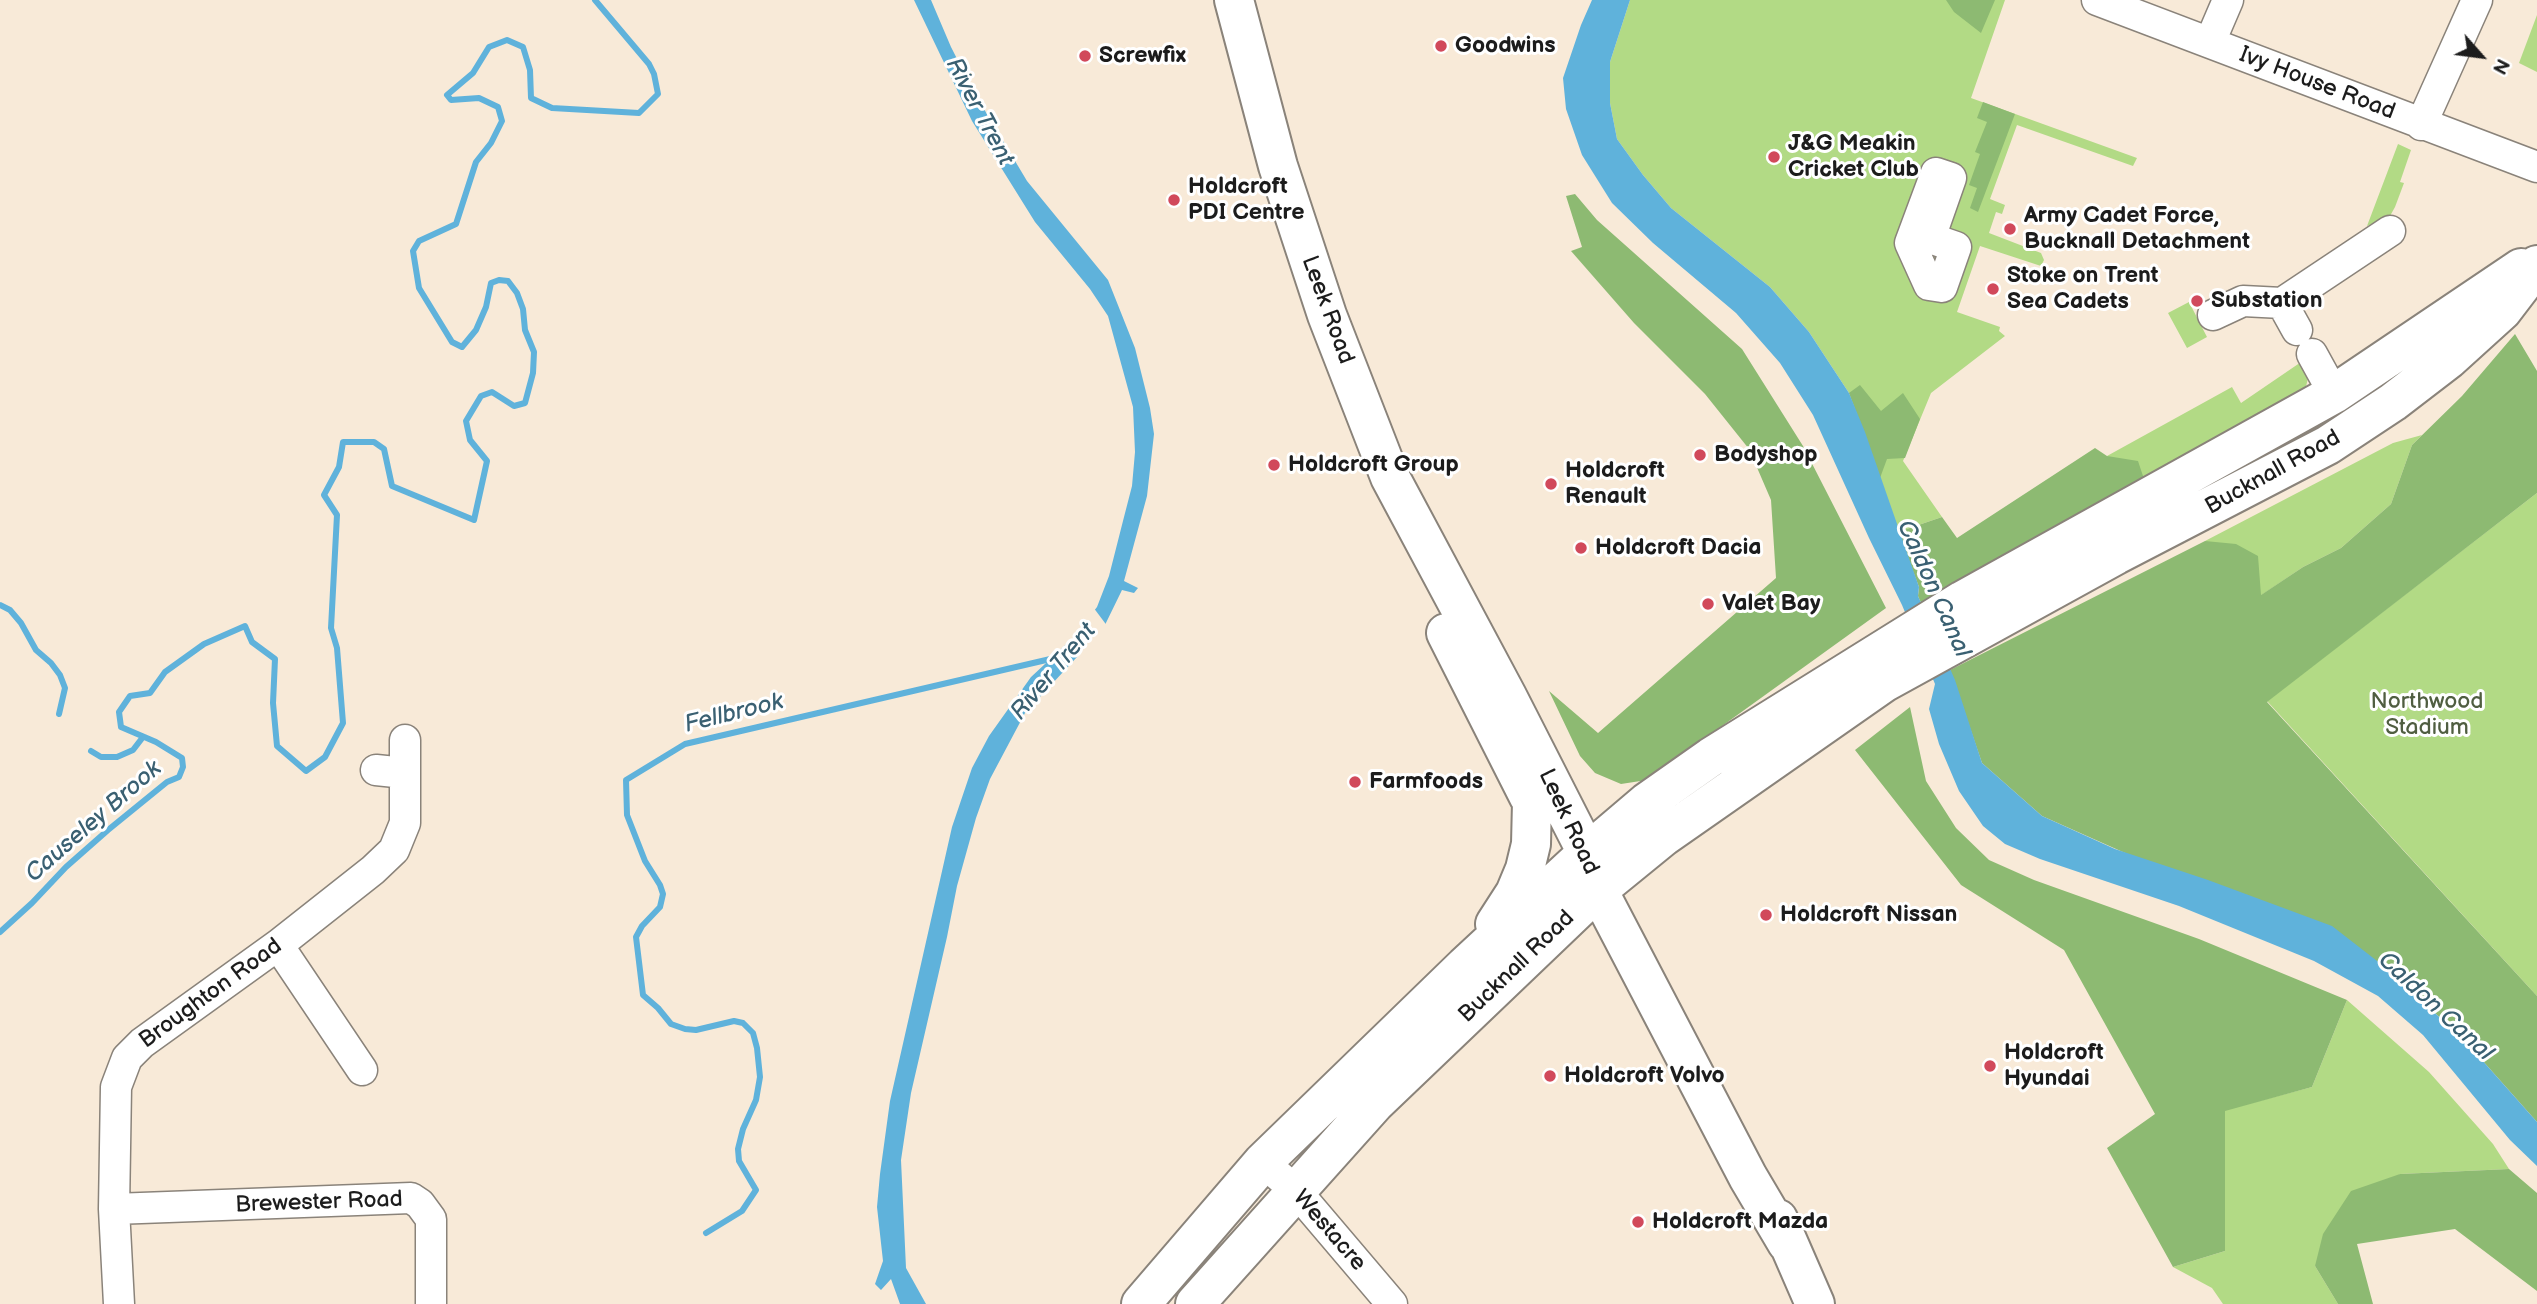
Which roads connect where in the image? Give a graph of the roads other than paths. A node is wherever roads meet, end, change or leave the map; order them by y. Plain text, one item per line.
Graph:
1 (1234, 0) edge
2 (2097, 0) edge
3 (2228, 0) edge
4 (2477, 0) edge
5 (2210, 42) junction
6 (2421, 125) junction
7 (2537, 167) edge
8 (2390, 231) dead end
9 (2537, 257) edge
10 (2537, 265) edge
11 (2282, 303) junction
12 (2213, 315) dead end
13 (2334, 394) junction
14 (1399, 495) junction
15 (1968, 616) junction
16 (405, 740) dead end
17 (1532, 802) junction
18 (1593, 871) junction
19 (278, 945) junction
20 (1465, 966) junction
21 (1423, 1031) junction
22 (362, 1070) dead end
23 (1364, 1089) junction
24 (1264, 1162) junction
25 (1296, 1191) junction
26 (114, 1209) junction
27 (119, 1304) edge
28 (431, 1304) edge
29 (1141, 1304) edge
30 (1195, 1304) edge
31 (1392, 1304) edge
32 (1815, 1304) edge

1 - 14 main road, Leek Road
2 - 5 street, Ivy House Road
3 - 5 street
4 - 6 street
5 - 6 street, Ivy House Road
6 - 7 street, Ivy House Road
8 - 11 street
9 - 13 main road, Bucknall Road
10 - 15 main road, Bucknall Road
11 - 12 street
11 - 13 street
13 - 15 main road, Bucknall Road
14 - 17 main road, Leek Road
14 - 18 main road
15 - 18 main road, Bucknall Road
16 - 19 street, Broughton Road
17 - 18 main road, Leek Road
17 - 20 main road
18 - 20 main road
18 - 21 main road, Bucknall Road
18 - 32 main road
19 - 22 street
19 - 26 street, Broughton Road
20 - 21 main road, Bucknall Road
21 - 23 main road, Bucknall Road
23 - 24 main road, Bucknall Road
23 - 25 main road, Bucknall Road
24 - 25 street, Westacre
24 - 29 main road, Bucknall Road
25 - 30 main road, Bucknall Road
25 - 31 street, Westacre
26 - 27 street, Broughton Road
26 - 28 street, Brewester Road

